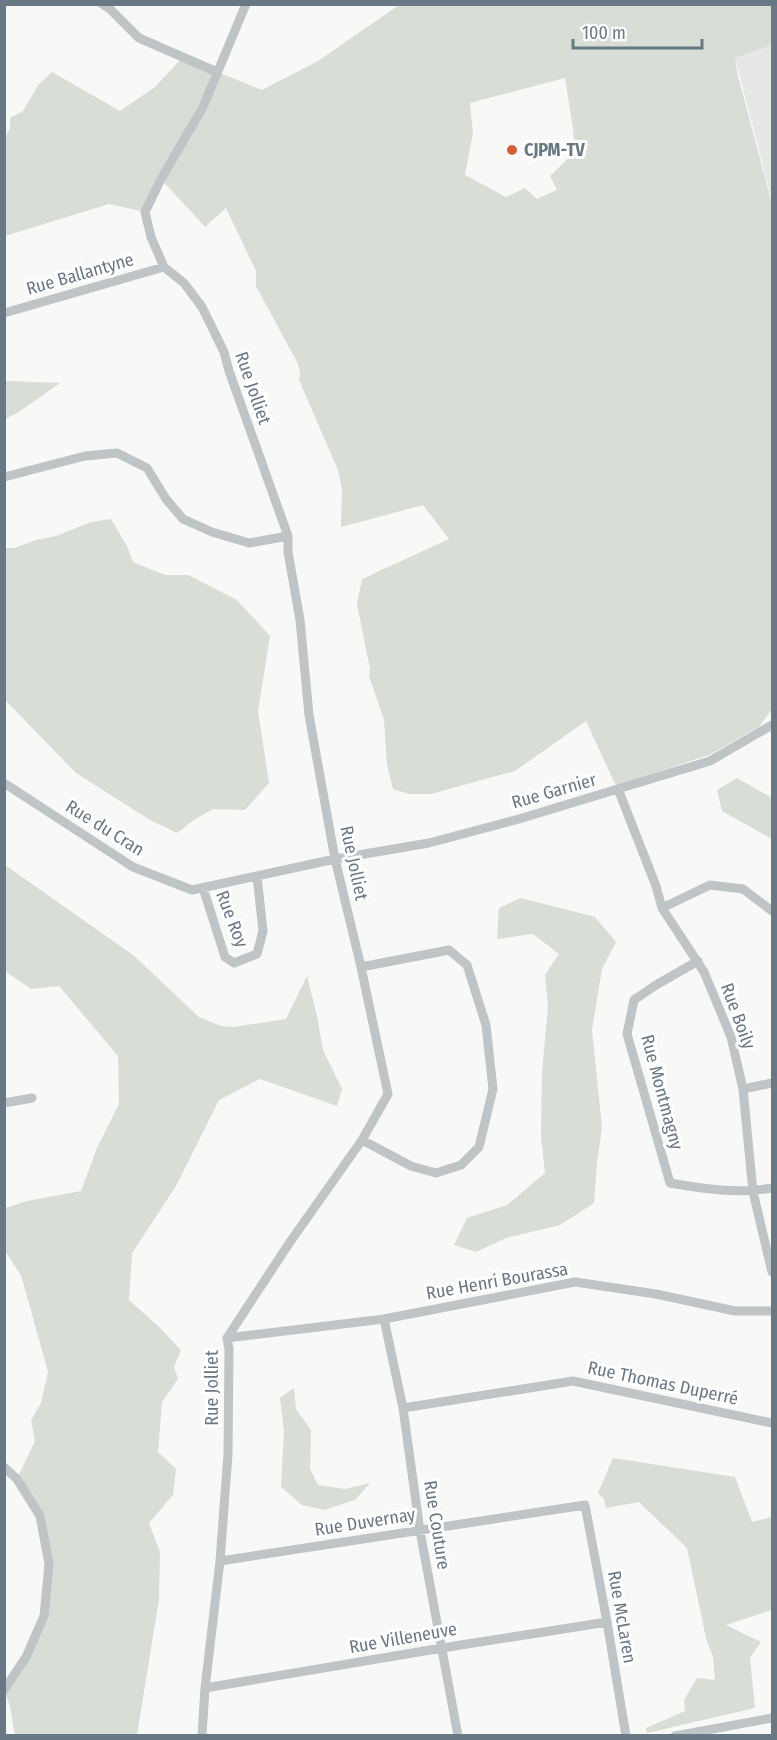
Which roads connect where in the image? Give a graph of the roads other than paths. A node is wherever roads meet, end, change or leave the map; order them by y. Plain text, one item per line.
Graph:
1 (102, 4) edge
2 (246, 4) edge
3 (217, 72) junction
4 (164, 267) junction
5 (4, 313) edge
6 (4, 477) edge
7 (288, 536) junction
8 (768, 728) edge
9 (772, 737) edge
10 (4, 783) edge
11 (618, 789) junction
12 (335, 859) junction
13 (257, 876) junction
14 (203, 888) junction
15 (662, 908) junction
16 (772, 911) edge
17 (698, 961) junction
18 (362, 967) junction
19 (772, 1083) edge
20 (743, 1089) junction
21 (32, 1098) dead end
22 (4, 1103) edge
23 (362, 1140) junction
24 (772, 1188) edge
25 (753, 1192) junction
26 (772, 1272) edge
27 (772, 1311) edge
28 (384, 1319) junction
29 (227, 1338) junction
30 (403, 1408) junction
31 (772, 1424) edge
32 (4, 1467) edge
33 (585, 1505) joint
34 (420, 1530) junction
35 (220, 1561) junction
36 (607, 1622) junction
37 (442, 1648) junction
38 (205, 1688) junction
39 (4, 1690) edge
40 (772, 1718) edge
41 (202, 1736) edge
42 (458, 1736) edge
43 (626, 1736) edge
44 (675, 1736) edge

1 - 3 street
2 - 3 street, Rue Jolliet
3 - 4 street, Rue Jolliet
4 - 5 street, Rue Ballantyne
4 - 7 street, Rue Jolliet
6 - 7 street
7 - 12 street, Rue Jolliet
8 - 9 street
8 - 11 street, Rue Garnier
10 - 14 street, Rue du Cran
11 - 12 street, Rue Garnier
11 - 15 street, Rue Boily
12 - 13 street, Rue du Cran
12 - 18 street, Rue Jolliet
13 - 14 street, Rue du Cran
13 - 14 street, Rue Roy
15 - 16 street
15 - 17 street, Rue Boily
17 - 20 street, Rue Boily
17 - 25 street, Rue Montmagny
18 - 23 street, Rue Jolliet
18 - 23 street
19 - 20 street
20 - 25 street, Rue Boily
21 - 22 street
23 - 29 street, Rue Jolliet
24 - 25 street
25 - 26 street, Rue Boily
27 - 28 street, Rue Henri Bourassa
28 - 29 street, Rue Henri Bourassa
28 - 30 street, Rue Couture
29 - 35 street, Rue Jolliet
30 - 31 street, Rue Thomas Duperré
30 - 34 street, Rue Couture
32 - 39 street
33 - 34 street, Rue Duvernay
33 - 36 street, Rue McLaren
34 - 35 street, Rue Duvernay
34 - 37 street, Rue Couture
35 - 38 street, Rue Jolliet
36 - 37 street, Rue Villeneuve
36 - 43 street, Rue McLaren
37 - 38 street, Rue Villeneuve
37 - 42 street, Rue Couture
38 - 41 street, Rue Jolliet
40 - 44 street

